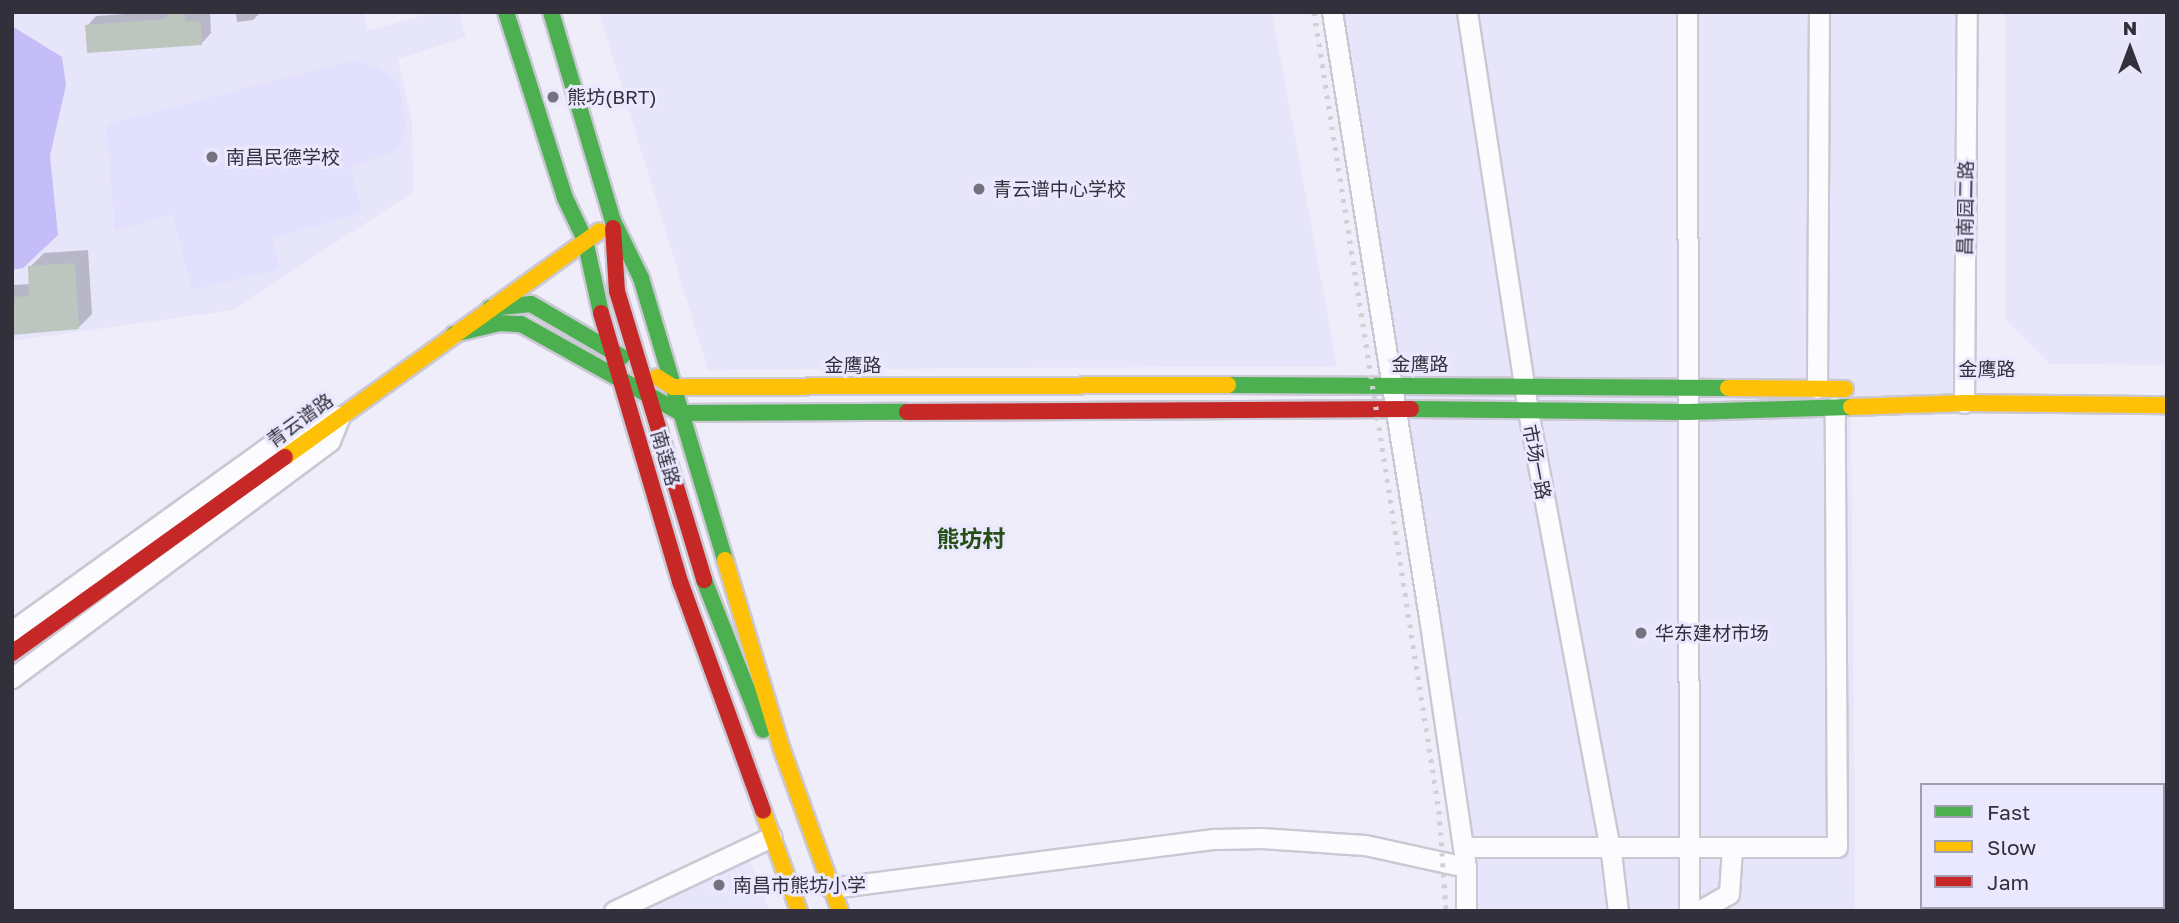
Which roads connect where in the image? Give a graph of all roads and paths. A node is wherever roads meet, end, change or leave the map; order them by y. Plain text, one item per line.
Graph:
1 (506, 12) edge
2 (534, 12) edge
3 (551, 12) edge
4 (1332, 12) edge
5 (1467, 12) edge
6 (1687, 12) edge
7 (1819, 12) edge
8 (1967, 12) edge
9 (613, 221) junction
10 (585, 240) junction
11 (491, 308) junction
12 (454, 334) junction
13 (613, 352) junction
14 (639, 367) junction
15 (621, 378) junction
16 (1394, 385) junction
17 (1525, 386) junction
18 (673, 387) junction
19 (1688, 387) junction
20 (1817, 388) junction
21 (1857, 389) dead end
22 (1884, 389) dead end
23 (2167, 391) edge
24 (647, 393) junction
25 (1964, 396) junction
26 (2167, 405) edge
27 (1835, 407) junction
28 (1396, 409) junction
29 (1528, 411) junction
30 (1688, 412) junction
31 (681, 413) junction
32 (341, 416) junction
33 (12, 631) edge
34 (12, 653) edge
35 (12, 678) edge
36 (809, 829) junction
37 (771, 837) junction
38 (1463, 847) junction
39 (1609, 847) junction
40 (1689, 847) junction
41 (1732, 847) junction
42 (1466, 867) junction
43 (831, 888) junction
44 (614, 911) edge
45 (799, 911) edge
46 (840, 911) edge
47 (1466, 911) edge
48 (1618, 911) edge
49 (1689, 911) edge
50 (1699, 911) edge

1 - 10 main road, 南莲路
2 - 10 main road
3 - 9 main road, 南莲路
4 - 16 street
5 - 17 street, 市场一路
6 - 19 street
7 - 20 street
8 - 25 street, 昌南园二路
9 - 10 main road, 青云谱路
9 - 14 main road
9 - 18 main road, 南莲路
10 - 11 main road, 青云谱路
10 - 13 main road, 南莲路
11 - 12 main road, 青云谱路
11 - 13 main road
12 - 15 main road
12 - 32 main road, 青云谱路
13 - 14 main road
13 - 15 main road, 南莲路
14 - 18 main road
14 - 24 main road
15 - 24 main road
15 - 37 main road, 南莲路
16 - 17 main road, 金鹰路
16 - 18 main road, 金鹰路
16 - 28 street
17 - 19 main road, 金鹰路
17 - 29 street, 市场一路
18 - 31 main road, 南莲路
19 - 20 main road, 金鹰路
19 - 30 street
20 - 21 main road, 金鹰路
22 - 25 main road, 金鹰路
23 - 25 main road, 金鹰路
24 - 31 main road
24 - 36 main road
25 - 26 main road, 金鹰路
25 - 27 main road, 金鹰路
27 - 30 main road, 金鹰路
27 - 41 street
28 - 29 main road, 金鹰路
28 - 31 main road, 金鹰路
28 - 38 street
29 - 30 main road, 金鹰路
29 - 39 street, 市场一路
30 - 40 street
31 - 36 main road, 南莲路
32 - 33 street
32 - 34 main road, 青云谱路
32 - 35 street
36 - 43 main road, 南莲路
37 - 44 street
37 - 45 main road, 南莲路
38 - 39 street
38 - 42 street
39 - 40 street
39 - 48 street, 市场一路
40 - 41 street
40 - 49 street
41 - 50 street
42 - 43 street
42 - 47 street
43 - 46 main road, 南莲路

